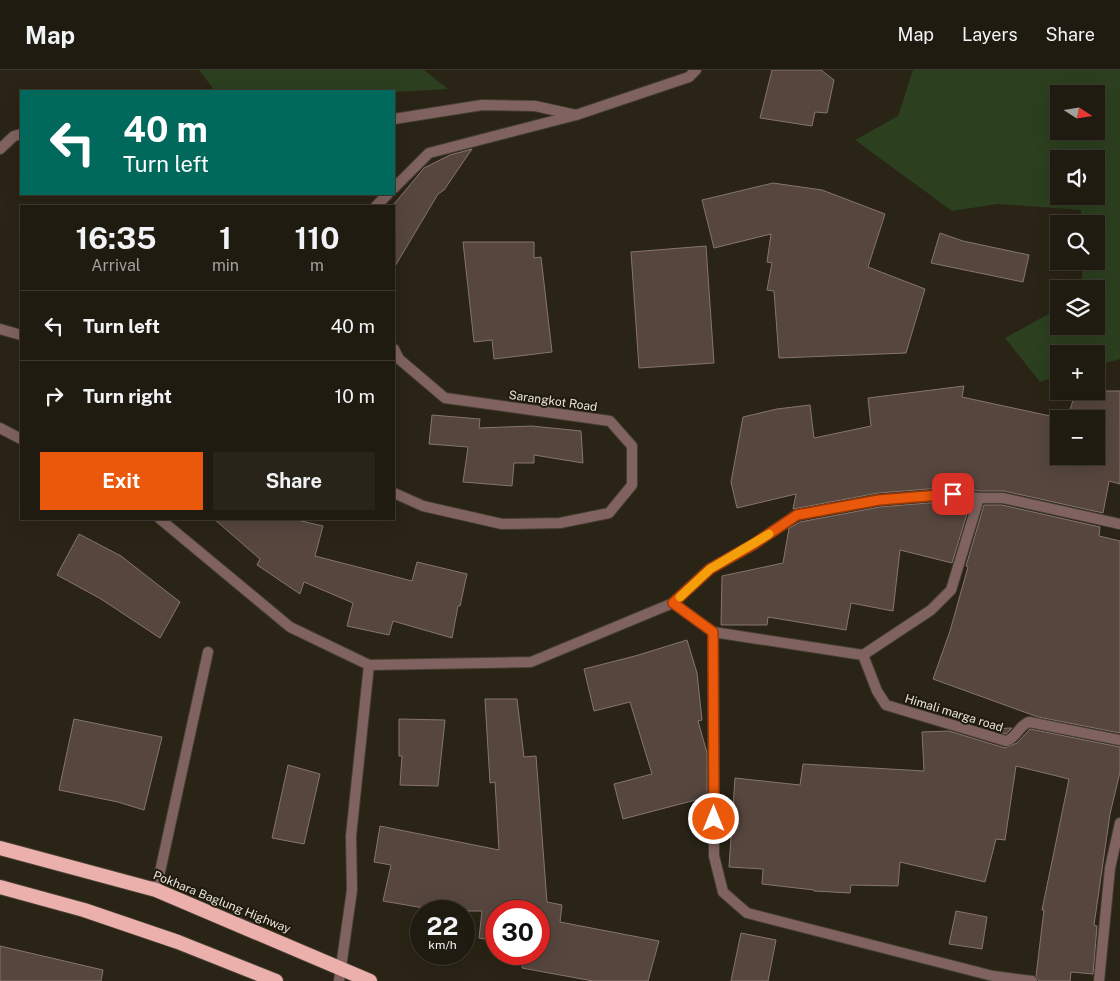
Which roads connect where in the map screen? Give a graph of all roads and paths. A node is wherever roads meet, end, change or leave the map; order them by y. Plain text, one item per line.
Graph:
1 (696, 70) edge
2 (576, 115) junction
3 (395, 119) edge
4 (20, 134) edge
5 (0, 149) edge
6 (395, 187) edge
7 (387, 195) edge
8 (377, 205) edge
9 (0, 329) edge
10 (20, 335) edge
11 (395, 351) edge
12 (0, 428) edge
13 (20, 438) edge
14 (395, 493) edge
15 (979, 498) junction
16 (161, 520) edge
17 (1120, 524) edge
18 (673, 603) junction
19 (713, 632) junction
20 (208, 652) dead end
21 (863, 655) junction
22 (369, 665) junction
23 (1120, 740) edge
24 (1120, 823) edge
25 (0, 848) edge
26 (0, 887) edge
27 (156, 890) junction
28 (340, 975) edge
29 (276, 981) edge
30 (370, 981) edge
31 (1032, 981) edge
32 (1098, 981) edge

1 - 2 street
2 - 3 street
2 - 6 street
4 - 5 street
7 - 8 street
9 - 10 street
11 - 14 street, Sarangkot Road
12 - 13 street
15 - 17 street
15 - 18 street
15 - 21 street
16 - 22 street
18 - 19 street
18 - 22 street
19 - 21 street
19 - 31 street
20 - 27 street
21 - 23 street, Himali marga road
22 - 28 street
24 - 32 street
25 - 27 highway, Pokhara Baglung Highway
26 - 29 highway
27 - 28 highway, Pokhara Baglung Highway
28 - 30 highway, Pokhara Baglung Highway

